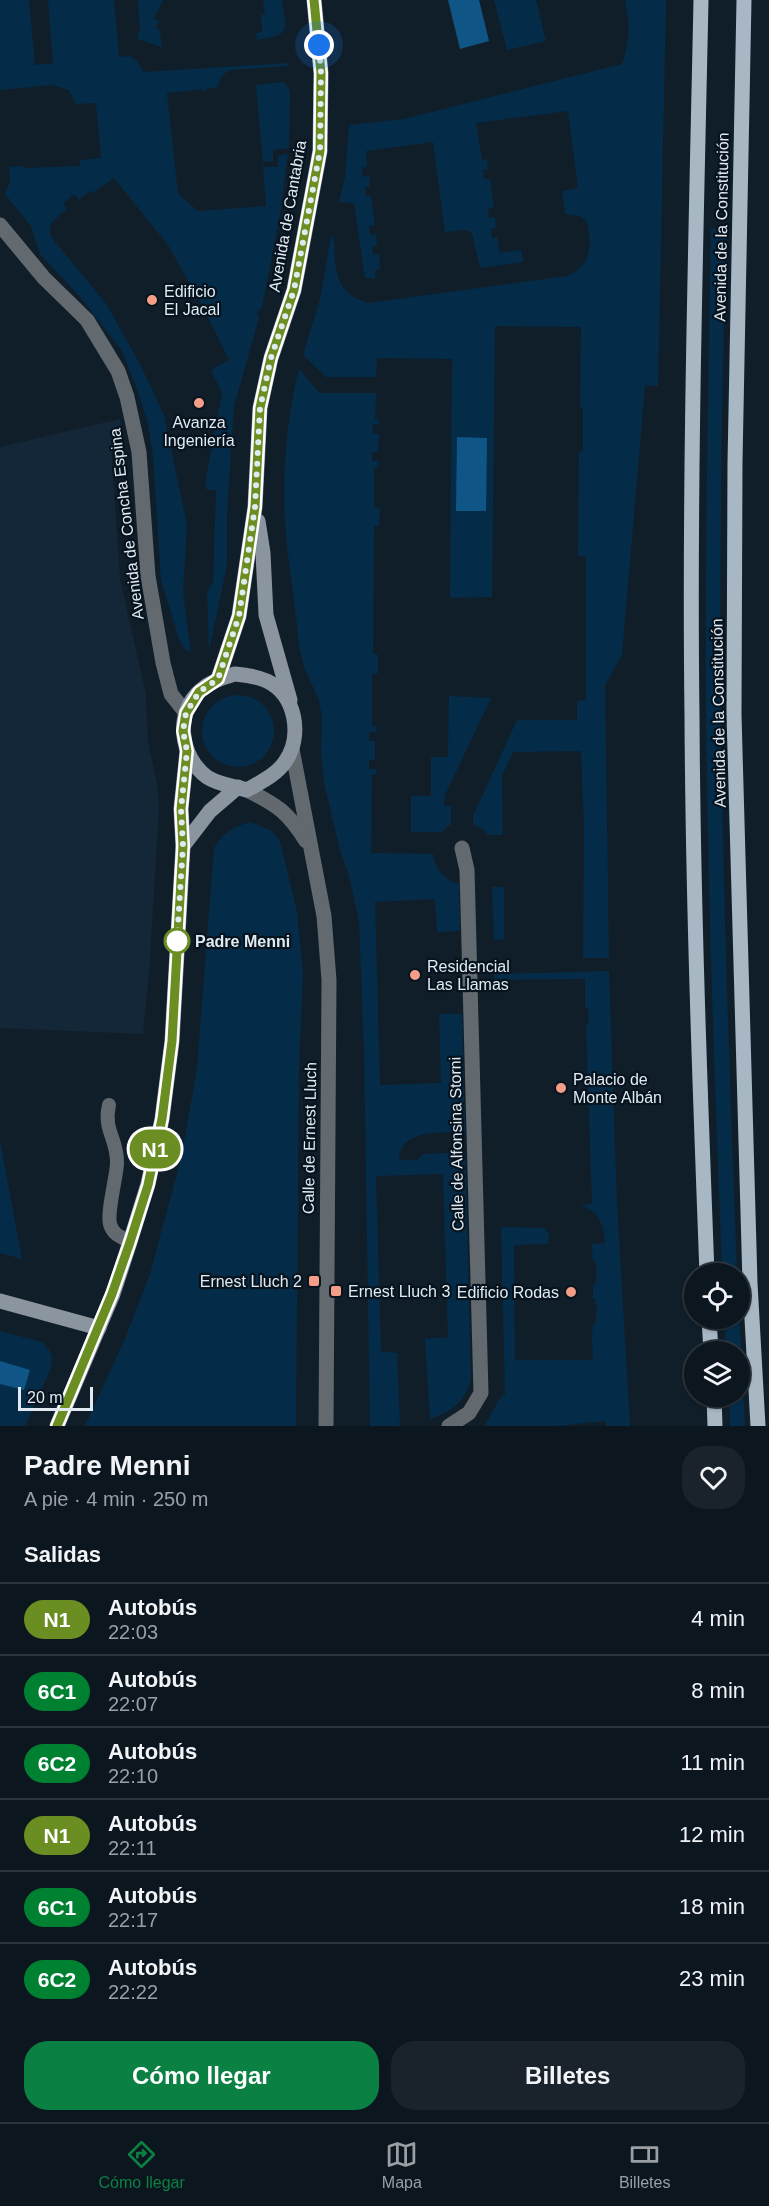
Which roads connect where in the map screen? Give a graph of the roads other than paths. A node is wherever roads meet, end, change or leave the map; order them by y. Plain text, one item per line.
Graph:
1 (314, 0) edge
2 (701, 0) edge
3 (744, 0) edge
4 (0, 225) edge
5 (255, 507) junction
6 (218, 679) junction
7 (292, 708) junction
8 (186, 713) junction
9 (292, 748) junction
10 (187, 751) junction
11 (243, 788) junction
12 (183, 846) junction
13 (462, 848) dead end
14 (312, 852) junction
15 (109, 1105) dead end
16 (130, 1242) junction
17 (707, 1263) edge
18 (0, 1301) edge
19 (99, 1328) junction
20 (714, 1407) edge
21 (57, 1426) edge
22 (326, 1426) edge
23 (449, 1426) edge
24 (715, 1426) edge
25 (758, 1426) edge

1 - 5 main road, Avenida de Cantabria
2 - 17 main road, Avenida de la Constitución
3 - 25 main road, Avenida de la Constitución
4 - 8 street, Avenida de Concha Espina
5 - 6 main road, Avenida de Cantabria
5 - 7 main road, Avenida de Cantabria
6 - 7 main road
6 - 8 main road
7 - 9 main road
8 - 10 main road
9 - 11 main road
9 - 14 street, Calle de Ernest Lluch
10 - 11 main road
10 - 12 main road
11 - 12 main road
11 - 14 street, Calle de Ernest Lluch
12 - 16 main road
13 - 23 street, Calle de Alfonsina Storni
14 - 22 street, Calle de Ernest Lluch
15 - 16 lane
16 - 19 main road
18 - 19 main road
19 - 21 main road
20 - 24 main road

